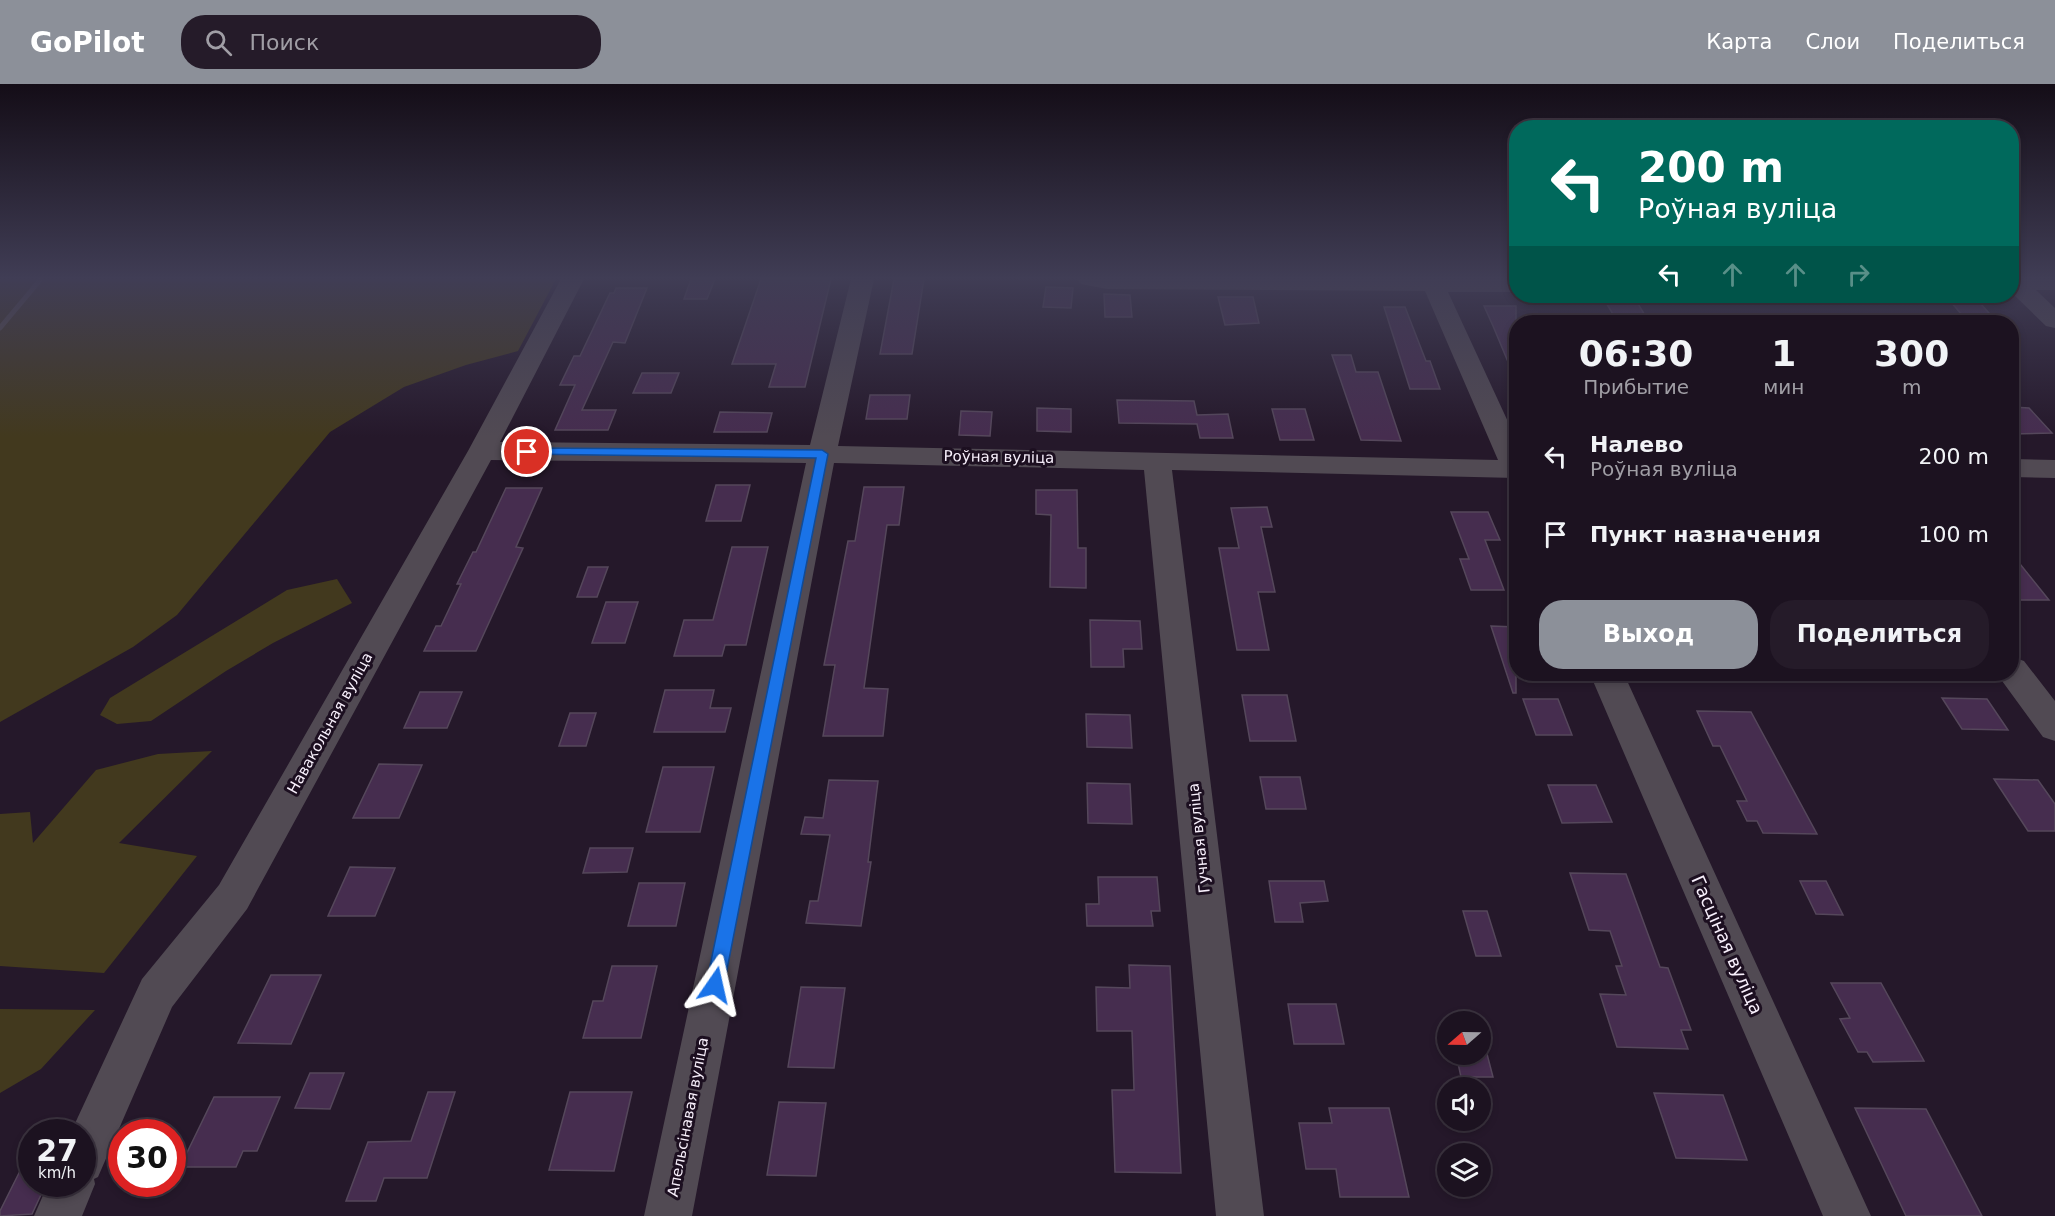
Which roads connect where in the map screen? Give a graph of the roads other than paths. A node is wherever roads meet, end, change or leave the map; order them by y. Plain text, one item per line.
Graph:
1 (544, 332) edge
2 (851, 332) edge
3 (1454, 332) edge
4 (482, 451) junction
5 (1509, 453) edge
6 (822, 454) junction
7 (1157, 460) junction
8 (2019, 468) edge
9 (1509, 469) edge
10 (2055, 469) edge
11 (2019, 679) edge
12 (1610, 681) edge
13 (2055, 727) edge
14 (96, 1130) edge
15 (66, 1197) edge
16 (58, 1216) edge
17 (668, 1216) edge
18 (1240, 1216) edge
19 (1847, 1216) edge

1 - 4 street, Навакольная вуліца
2 - 6 street, Апельсінавая вуліца
3 - 5 street
4 - 6 street, Роўная вуліца
4 - 14 street, Навакольная вуліца
6 - 7 street, Роўная вуліца
6 - 17 street, Апельсінавая вуліца
7 - 9 street, Роўная вуліца
7 - 18 street, Гучная вуліца
8 - 10 street
11 - 13 street
12 - 19 street, Гасціная вуліца
15 - 16 street

